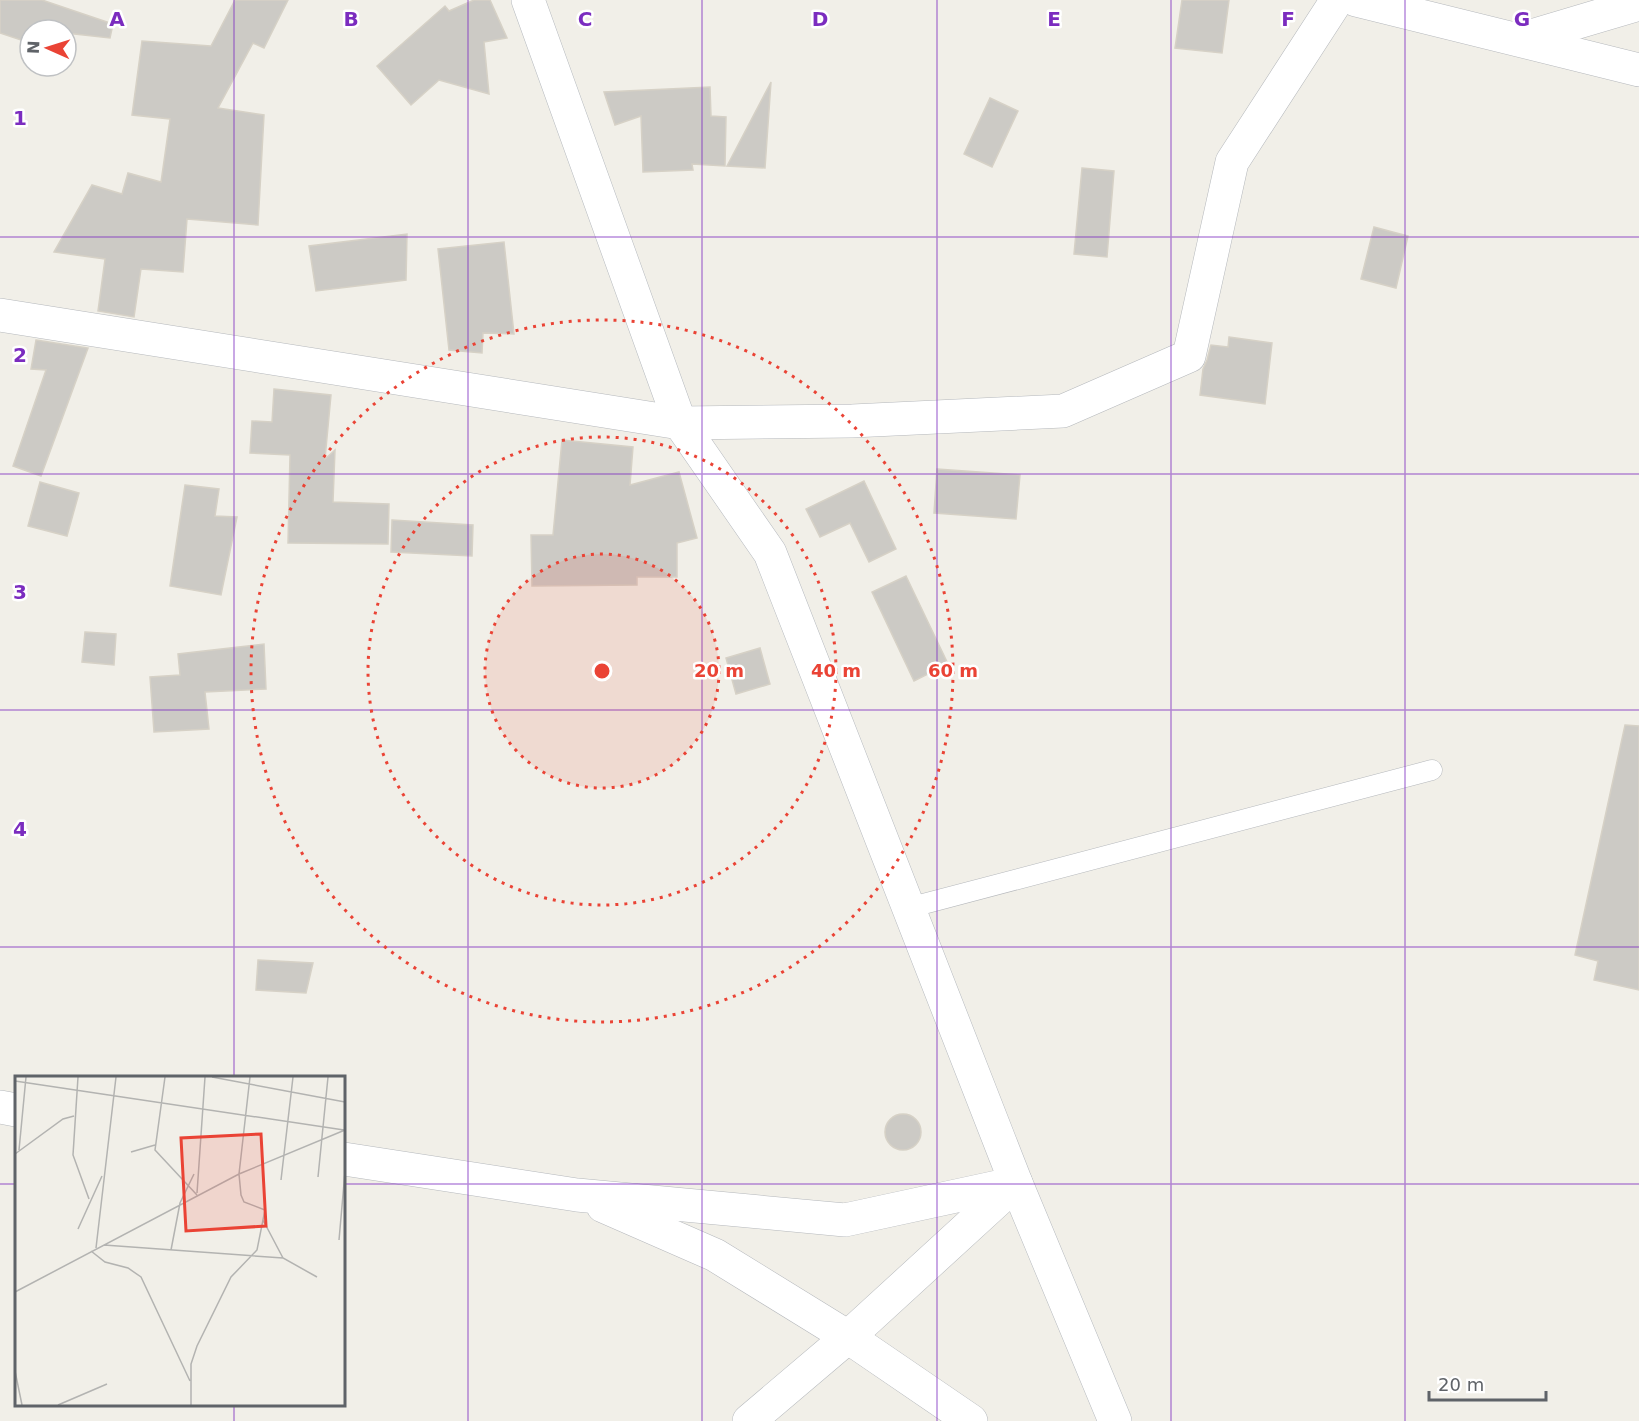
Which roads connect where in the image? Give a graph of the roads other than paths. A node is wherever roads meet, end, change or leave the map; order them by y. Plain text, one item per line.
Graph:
1 (528, 0) edge
2 (1337, 0) edge
3 (1356, 0) edge
4 (1639, 4) edge
5 (1520, 40) junction
6 (1639, 70) edge
7 (0, 315) edge
8 (680, 423) junction
9 (1432, 770) dead end
10 (909, 908) junction
11 (0, 1107) edge
12 (15, 1110) edge
13 (345, 1159) edge
14 (1016, 1183) junction
15 (577, 1195) junction
16 (848, 1336) junction
17 (749, 1421) edge
18 (971, 1421) edge
19 (1114, 1421) edge

1 - 8 street
2 - 8 street
3 - 5 street
4 - 5 street
5 - 6 street
7 - 8 street
8 - 10 street
9 - 10 lane
10 - 14 street
11 - 12 street
13 - 15 street
14 - 15 street
14 - 16 street
14 - 19 street
15 - 16 street
16 - 17 street
16 - 18 street

